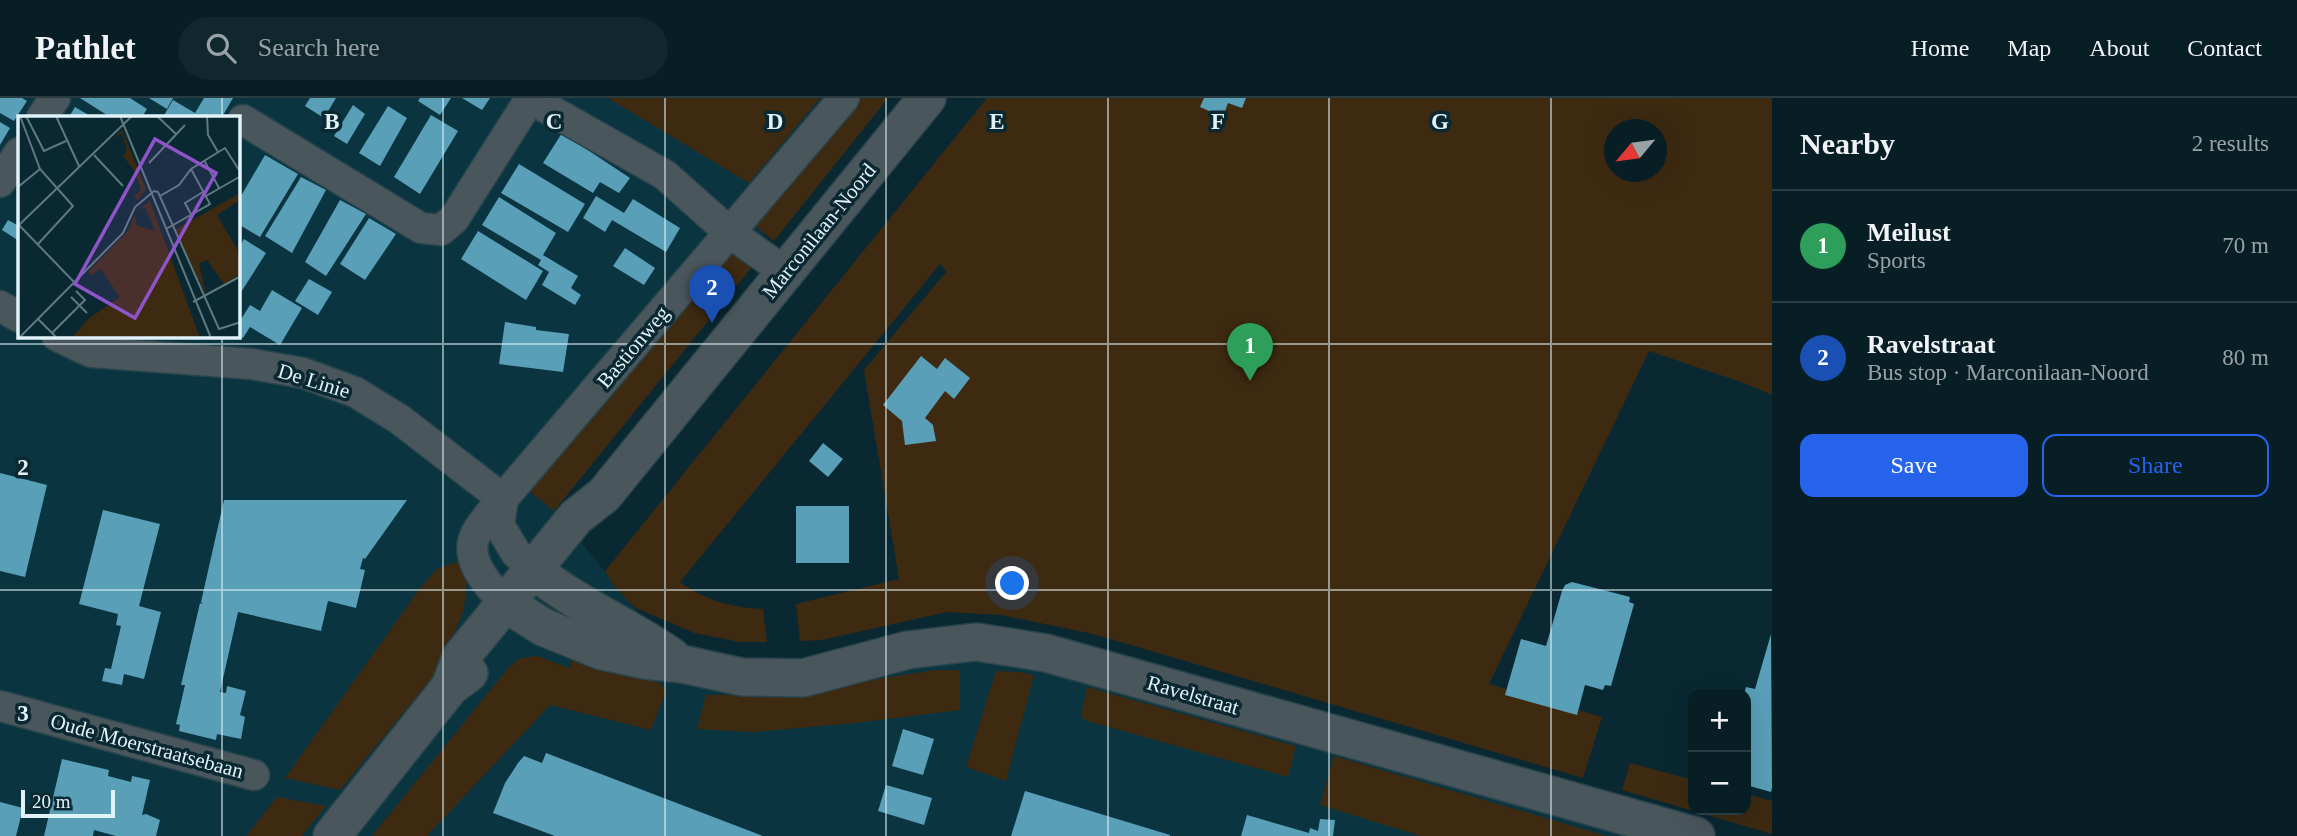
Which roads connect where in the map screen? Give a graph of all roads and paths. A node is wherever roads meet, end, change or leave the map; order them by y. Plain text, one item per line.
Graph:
1 (55, 98) edge
2 (530, 98) edge
3 (844, 98) edge
4 (927, 98) edge
5 (245, 115) edge
6 (43, 116) edge
7 (18, 155) edge
8 (0, 183) edge
9 (729, 232) junction
10 (785, 272) junction
11 (0, 306) edge
12 (18, 316) edge
13 (67, 338) edge
14 (97, 344) edge
15 (503, 499) junction
16 (540, 575) junction
17 (512, 608) junction
18 (682, 664) junction
19 (0, 706) edge
20 (254, 775) dead end
21 (332, 836) edge
22 (1696, 836) edge

1 - 6 street
2 - 5 street
2 - 9 street
3 - 9 street, Bastionweg
4 - 10 street, Marconilaan-Noord
7 - 8 street
9 - 10 street
9 - 15 street, Bastionweg
10 - 16 street, Marconilaan-Noord
11 - 12 street
13 - 14 street, De Linie
14 - 15 street, De Linie
15 - 16 street
15 - 17 street, Bastionweg
16 - 17 street, Marconilaan-Noord
16 - 18 street, Ravelstraat
17 - 18 street, Ravelstraat
17 - 21 street, Marconilaan-Noord
18 - 22 street, Ravelstraat
19 - 20 street, Oude Moerstraatsebaan

